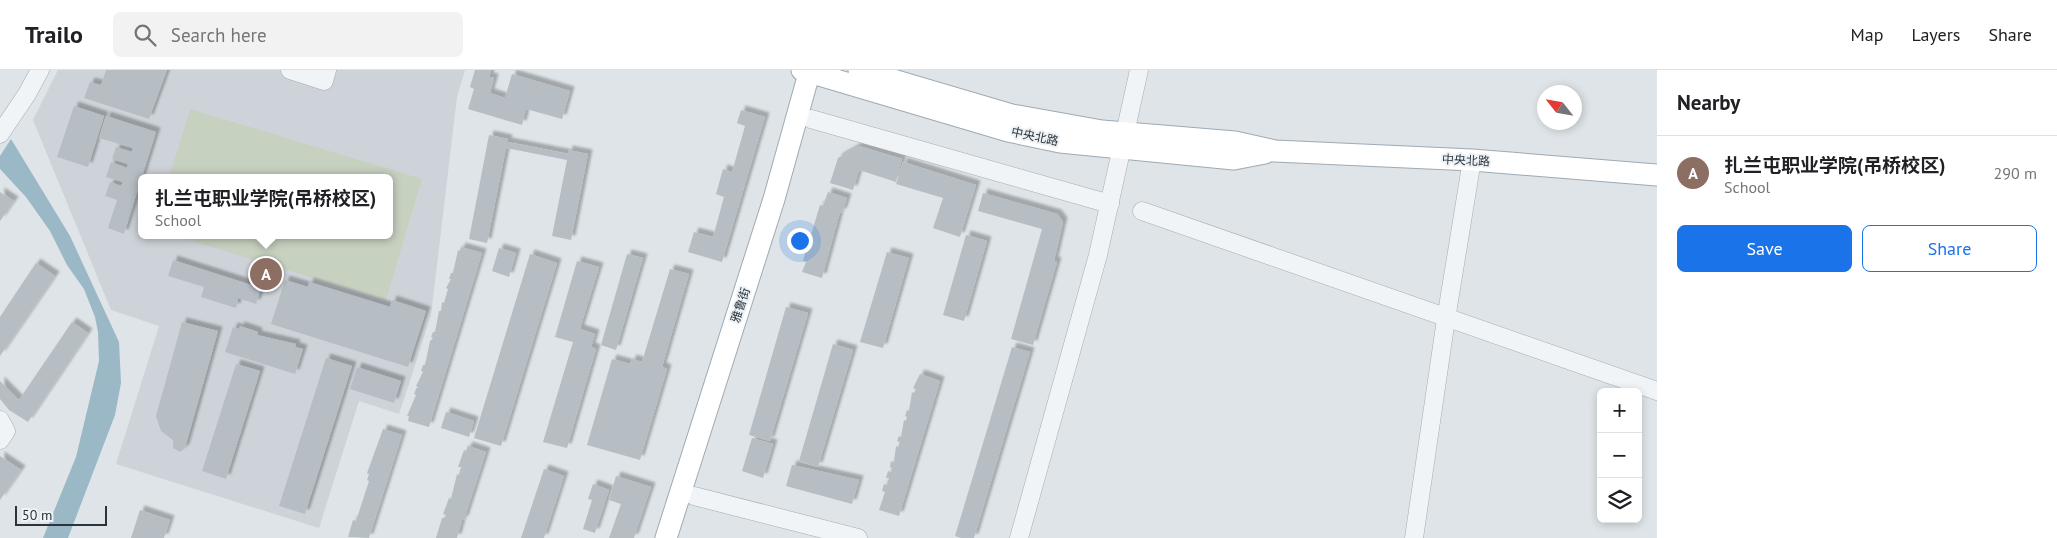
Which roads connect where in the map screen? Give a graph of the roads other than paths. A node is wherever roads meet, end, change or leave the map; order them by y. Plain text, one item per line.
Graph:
1 (40, 70) edge
2 (290, 70) edge
3 (327, 70) edge
4 (859, 70) edge
5 (1139, 70) edge
6 (813, 72) edge
7 (811, 119) junction
8 (0, 134) edge
9 (1125, 141) junction
10 (1472, 160) junction
11 (1657, 175) edge
12 (1110, 204) junction
13 (1142, 211) dead end
14 (1446, 319) junction
15 (1657, 391) edge
16 (0, 420) edge
17 (0, 440) edge
18 (694, 496) junction
19 (666, 538) edge
20 (680, 538) edge
21 (858, 538) edge
22 (1019, 538) edge
23 (1414, 538) edge

1 - 8 street
2 - 3 street
4 - 9 main road, 中央北路
5 - 9 street
6 - 7 main road, 雅鲁街
6 - 9 main road, 中央北路
6 - 19 main road, 雅鲁街
7 - 12 street
7 - 18 main road, 雅鲁街
9 - 10 main road, 中央北路
9 - 12 street
10 - 11 main road, 中央北路
10 - 14 street
12 - 22 street
13 - 14 street
14 - 15 street
14 - 23 street
16 - 17 street
18 - 20 main road, 雅鲁街
18 - 21 street

